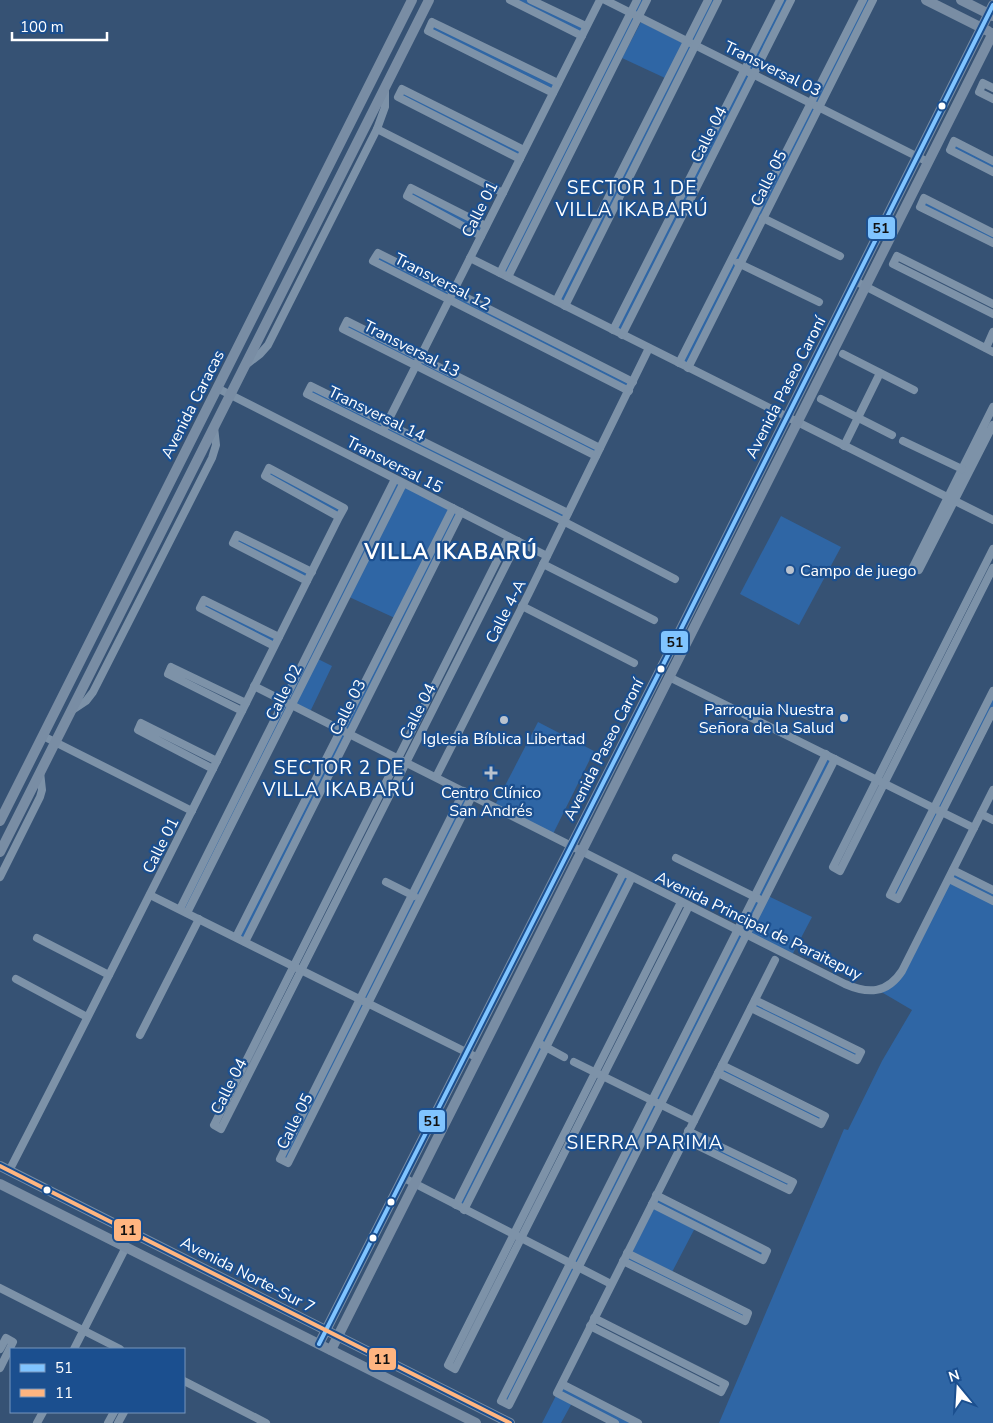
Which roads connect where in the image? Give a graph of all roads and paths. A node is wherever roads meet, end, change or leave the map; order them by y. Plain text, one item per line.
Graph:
1 (412, 0) edge
2 (428, 0) edge
3 (510, 0) edge
4 (531, 0) edge
5 (600, 0) edge
6 (605, 0) edge
7 (637, 0) edge
8 (647, 0) edge
9 (708, 0) edge
10 (718, 0) edge
11 (780, 0) edge
12 (791, 0) edge
13 (863, 0) edge
14 (874, 0) edge
15 (926, 0) edge
16 (993, 0) edge
17 (965, 2) edge
18 (630, 12) junction
19 (992, 12) edge
20 (772, 16) junction
21 (959, 16) junction
22 (639, 17) junction
23 (781, 20) junction
24 (586, 26) junction
25 (982, 28) junction
26 (846, 32) junction
27 (993, 33) edge
28 (582, 36) junction
29 (855, 36) junction
30 (687, 41) junction
31 (841, 43) junction
32 (696, 45) junction
33 (850, 47) junction
34 (972, 47) junction
35 (989, 47) edge
36 (834, 57) junction
37 (842, 61) junction
38 (745, 70) junction
39 (827, 70) junction
40 (754, 74) junction
41 (835, 74) junction
42 (558, 83) junction
43 (385, 87) junction
44 (993, 88) edge
45 (553, 92) junction
46 (993, 99) edge
47 (811, 103) junction
48 (819, 107) junction
49 (378, 128) junction
50 (788, 148) junction
51 (524, 150) junction
52 (796, 152) junction
53 (917, 156) junction
54 (520, 159) junction
55 (993, 161) edge
56 (928, 162) junction
57 (552, 170) junction
58 (993, 172) edge
59 (559, 175) junction
60 (503, 193) junction
61 (608, 198) junction
62 (617, 202) junction
63 (753, 217) junction
64 (762, 220) junction
65 (486, 226) junction
66 (664, 231) junction
67 (993, 233) edge
68 (672, 235) junction
69 (481, 236) junction
70 (744, 236) junction
71 (752, 240) junction
72 (993, 243) edge
73 (582, 249) junction
74 (591, 253) junction
75 (840, 256) dead end
76 (470, 258) junction
77 (731, 260) junction
78 (740, 264) junction
79 (504, 275) junction
80 (854, 281) junction
81 (865, 287) junction
82 (453, 291) junction
83 (449, 300) junction
84 (556, 301) junction
85 (819, 302) dead end
86 (993, 304) edge
87 (565, 306) junction
88 (993, 314) edge
89 (613, 330) junction
90 (993, 332) edge
91 (622, 334) junction
92 (543, 337) junction
93 (538, 345) junction
94 (649, 348) junction
95 (989, 350) edge
96 (843, 354) dead end
97 (420, 357) junction
98 (679, 363) junction
99 (246, 365) junction
100 (416, 365) junction
101 (688, 368) junction
102 (880, 373) junction
103 (466, 380) junction
104 (633, 382) junction
105 (217, 388) junction
106 (461, 388) junction
107 (914, 390) dead end
108 (629, 391) junction
109 (230, 395) junction
110 (820, 399) dead end
111 (508, 402) junction
112 (993, 407) edge
113 (504, 409) junction
114 (786, 417) junction
115 (858, 418) junction
116 (797, 422) junction
117 (993, 425) edge
118 (385, 427) junction
119 (892, 435) dead end
120 (903, 441) dead end
121 (844, 446) junction
122 (600, 448) junction
123 (596, 456) junction
124 (962, 469) junction
125 (395, 479) junction
126 (403, 484) junction
127 (519, 494) junction
128 (951, 499) junction
129 (457, 510) junction
130 (568, 513) junction
131 (339, 517) junction
132 (375, 519) junction
133 (993, 520) edge
134 (564, 521) junction
135 (384, 523) junction
136 (509, 537) junction
137 (518, 541) junction
138 (993, 549) edge
139 (547, 556) junction
140 (543, 564) junction
141 (993, 568) edge
142 (312, 572) junction
143 (675, 579) dead end
144 (307, 581) junction
145 (339, 592) junction
146 (347, 595) junction
147 (522, 606) junction
148 (397, 619) junction
149 (654, 620) dead end
150 (405, 623) junction
151 (955, 633) junction
152 (279, 638) junction
153 (274, 646) junction
154 (453, 648) junction
155 (462, 652) junction
156 (634, 663) dead end
157 (669, 677) junction
158 (254, 686) junction
159 (993, 691) edge
160 (284, 701) junction
161 (246, 703) junction
162 (292, 705) junction
163 (242, 711) junction
164 (993, 711) edge
165 (340, 729) junction
166 (349, 734) junction
167 (267, 735) junction
168 (43, 736) junction
169 (275, 739) junction
170 (55, 742) junction
171 (826, 754) junction
172 (398, 758) junction
173 (835, 759) junction
174 (217, 761) junction
175 (406, 763) junction
176 (213, 769) junction
177 (40, 772) junction
178 (436, 777) junction
179 (880, 782) junction
180 (993, 790) edge
181 (464, 791) junction
182 (472, 796) junction
183 (231, 806) junction
184 (989, 807) edge
185 (934, 808) junction
186 (239, 810) junction
187 (192, 811) junction
188 (942, 812) junction
189 (981, 814) junction
190 (993, 820) edge
191 (0, 821) edge
192 (974, 828) junction
193 (288, 834) junction
194 (296, 838) junction
195 (783, 842) junction
196 (791, 845) junction
197 (571, 846) junction
198 (0, 852) edge
199 (582, 852) junction
200 (676, 858) dead end
201 (345, 862) junction
202 (354, 867) junction
203 (953, 870) junction
204 (624, 873) junction
205 (0, 877) edge
206 (632, 877) junction
207 (948, 879) junction
208 (386, 882) dead end
209 (993, 890) edge
210 (193, 893) junction
211 (150, 895) junction
212 (412, 895) junction
213 (755, 897) junction
214 (420, 900) junction
215 (763, 901) junction
216 (993, 901) edge
217 (685, 904) junction
218 (180, 909) junction
219 (188, 913) junction
220 (248, 913) junction
221 (257, 918) junction
222 (199, 919) junction
223 (316, 920) junction
224 (325, 924) junction
225 (738, 930) junction
226 (746, 934) junction
227 (37, 938) dead end
228 (236, 938) junction
229 (244, 942) junction
230 (581, 956) junction
231 (590, 960) junction
232 (775, 960) dead end
233 (293, 966) junction
234 (302, 970) junction
235 (109, 975) junction
236 (16, 979) dead end
237 (360, 999) junction
238 (368, 1003) junction
239 (753, 1004) junction
240 (695, 1016) junction
241 (87, 1017) junction
242 (703, 1020) junction
243 (140, 1035) dead end
244 (538, 1043) junction
245 (546, 1047) junction
246 (467, 1053) junction
247 (564, 1057) dead end
248 (478, 1058) junction
249 (574, 1062) dead end
250 (722, 1065) junction
251 (718, 1073) junction
252 (600, 1074) junction
253 (657, 1102) junction
254 (694, 1121) junction
255 (496, 1126) junction
256 (505, 1130) junction
257 (688, 1131) junction
258 (684, 1139) junction
259 (560, 1153) junction
260 (5, 1169) edge
261 (404, 1178) junction
262 (614, 1178) junction
263 (622, 1182) junction
264 (0, 1184) edge
265 (414, 1184) junction
266 (656, 1195) junction
267 (652, 1204) junction
268 (456, 1205) junction
269 (464, 1210) junction
270 (514, 1235) junction
271 (521, 1239) junction
272 (126, 1247) junction
273 (627, 1253) junction
274 (623, 1261) junction
275 (574, 1266) junction
276 (611, 1284) junction
277 (0, 1288) edge
278 (336, 1311) junction
279 (347, 1318) junction
280 (594, 1318) junction
281 (304, 1320) junction
282 (590, 1326) junction
283 (84, 1330) junction
284 (326, 1330) junction
285 (338, 1336) junction
286 (319, 1344) junction
287 (356, 1345) junction
288 (75, 1348) edge
289 (118, 1348) edge
290 (0, 1349) edge
291 (331, 1350) junction
292 (0, 1368) edge
293 (185, 1383) edge
294 (562, 1384) junction
295 (40, 1418) edge
296 (261, 1422) edge
297 (48, 1423) edge
298 (476, 1423) edge
299 (510, 1423) edge
300 (616, 1423) edge
301 (638, 1423) edge

1 - 105 street, Avenida Caracas
2 - 43 street, Avenida Caracas
3 - 28 street
4 - 24 street
5 - 24 street, Calle 01
6 - 18 street, Transversal 03
7 - 18 street
8 - 22 street
9 - 30 street
10 - 32 street
11 - 20 street, Calle 04
12 - 23 street, Calle 04
13 - 26 street, Calle 05
14 - 29 street, Calle 05
15 - 21 street
16 - 17 street
17 - 19 street
18 - 22 street, Transversal 03
18 - 57 street
19 - 25 street, Avenida Paseo Caroní
20 - 23 street
20 - 38 street, Calle 04
21 - 25 street
21 - 34 street
22 - 30 street, Transversal 03
22 - 59 street
23 - 40 street, Calle 04
24 - 28 street, Calle 01
25 - 27 street
25 - 34 street, Avenida Paseo Caroní
26 - 29 street
26 - 31 street, Calle 05
27 - 35 street, Avenida Paseo Caroní
28 - 42 street, Calle 01
29 - 33 street, Calle 05
30 - 32 street, Transversal 03
30 - 61 street
31 - 33 street
31 - 36 street, Calle 05
32 - 38 street, Transversal 03
32 - 62 street
33 - 37 street, Calle 05
34 - 53 street, Avenida Paseo Caroní
35 - 56 street, Avenida Paseo Caroní
36 - 37 street
36 - 39 street, Calle 05
37 - 41 street, Calle 05
38 - 40 street, Transversal 03
38 - 66 street, Calle 04
39 - 41 street
39 - 47 street, Calle 05
40 - 47 street, Transversal 03
40 - 68 street, Calle 04
41 - 48 street, Calle 05
42 - 45 street, Calle 01
42 - 45 street
43 - 49 street, Avenida Caracas
43 - 99 street, Avenida Caracas
44 - 46 street
45 - 51 street, Calle 01
47 - 48 street, Transversal 03
47 - 50 street, Calle 05
48 - 52 street, Calle 05
48 - 53 street, Transversal 03
49 - 60 street
49 - 99 street, Avenida Caracas
50 - 52 street
50 - 63 street, Calle 05
51 - 54 street, Calle 01
51 - 54 street
52 - 64 street, Calle 05
53 - 56 street, Transversal 03
53 - 80 street, Avenida Paseo Caroní
54 - 60 street, Calle 01
55 - 58 street
56 - 81 street, Avenida Paseo Caroní
57 - 59 street
57 - 79 street
59 - 79 street
60 - 65 street, Calle 01
61 - 62 street
61 - 73 street
62 - 74 street
63 - 64 street
63 - 70 street, Calle 05
64 - 71 street, Calle 05
64 - 75 street
65 - 69 street, Calle 01
65 - 69 street
66 - 68 street
66 - 89 street, Calle 04
67 - 72 street
68 - 91 street, Calle 04
69 - 76 street, Calle 01
70 - 71 street
70 - 77 street, Calle 05
71 - 78 street, Calle 05
73 - 74 street
73 - 84 street
74 - 87 street
76 - 79 street
76 - 82 street, Calle 01
77 - 78 street
77 - 98 street, Calle 05
78 - 85 street
78 - 101 street, Calle 05
79 - 84 street
80 - 81 street
80 - 114 street, Avenida Paseo Caroní
81 - 95 street
81 - 116 street, Avenida Paseo Caroní
82 - 83 street, Calle 01
82 - 83 street, Transversal 12
82 - 92 street, Transversal 12
83 - 93 street, Transversal 12
83 - 97 street, Calle 01
84 - 87 street
86 - 88 street
87 - 89 street
89 - 91 street
90 - 95 street
91 - 94 street
92 - 93 street
92 - 104 street, Transversal 12
93 - 108 street, Transversal 12
94 - 98 street
94 - 104 street, Calle 4-A
96 - 102 street
97 - 100 street, Calle 01
97 - 100 street, Transversal 13
97 - 103 street, Transversal 13
98 - 101 street
99 - 109 street, Avenida Caracas
100 - 106 street, Transversal 13
100 - 118 street, Calle 01
101 - 114 street
102 - 107 street
102 - 115 street
103 - 106 street
103 - 111 street, Transversal 13
104 - 108 street, Calle 4-A
105 - 109 street, Transversal 15
105 - 168 street, Avenida Caracas
106 - 113 street, Transversal 13
108 - 122 street, Calle 4-A
109 - 125 street, Transversal 15
109 - 170 street, Avenida Caracas
110 - 115 street
111 - 113 street
111 - 122 street, Transversal 13
112 - 124 street
113 - 123 street, Transversal 13
114 - 116 street
114 - 197 street, Avenida Paseo Caroní
115 - 119 street
115 - 121 street
116 - 121 street
116 - 157 street, Avenida Paseo Caroní
117 - 128 street
118 - 118 street, Transversal 14
118 - 127 street, Transversal 14
120 - 124 street
121 - 128 street
122 - 123 street, Calle 4-A
123 - 130 street, Calle 4-A
124 - 128 street
125 - 126 street, Transversal 15
125 - 132 street, Calle 02
126 - 129 street, Transversal 15
126 - 135 street, Calle 02
127 - 130 street, Transversal 14
127 - 134 street, Transversal 14
128 - 128 street
128 - 133 street
129 - 136 street, Transversal 15
129 - 148 street, Calle 03
129 - 150 street, Calle 03
130 - 134 street, Calle 4-A
131 - 131 street, Calle 01
131 - 142 street, Calle 01
132 - 135 street
132 - 145 street, Calle 02
134 - 139 street, Calle 4-A
134 - 143 street, Transversal 14
135 - 146 street, Calle 02
136 - 137 street, Transversal 15
136 - 154 street, Calle 04
137 - 139 street, Transversal 15
137 - 155 street, Calle 04
138 - 151 street
139 - 140 street, Calle 4-A
140 - 147 street, Calle 4-A
140 - 149 street
141 - 151 street
142 - 144 street, Calle 01
142 - 144 street
144 - 152 street, Calle 01
145 - 146 street
145 - 160 street, Calle 02
146 - 162 street, Calle 02
147 - 156 street
147 - 178 street, Calle 4-A
148 - 150 street
148 - 165 street, Calle 03
150 - 166 street, Calle 03
151 - 179 street
152 - 153 street, Calle 01
152 - 153 street
153 - 158 street, Calle 01
154 - 155 street
154 - 172 street, Calle 04
155 - 175 street, Calle 04
157 - 171 street
157 - 199 street, Avenida Paseo Caroní
158 - 160 street, Avenida Principal de Paraitepuy
158 - 161 street, Calle 01
159 - 185 street
160 - 162 street, Avenida Principal de Paraitepuy
160 - 167 street, Calle 02
161 - 163 street, Calle 01
161 - 163 street
162 - 165 street, Avenida Principal de Paraitepuy
162 - 169 street, Calle 02
163 - 174 street, Calle 01
164 - 188 street
165 - 166 street, Avenida Principal de Paraitepuy
165 - 193 street, Calle 03
166 - 172 street, Avenida Principal de Paraitepuy
166 - 194 street, Calle 03
167 - 169 street
167 - 183 street, Calle 02
168 - 170 street
168 - 191 street, Avenida Caracas
169 - 186 street, Calle 02
170 - 177 street, Avenida Caracas
170 - 187 street
171 - 173 street
171 - 195 street
172 - 175 street, Avenida Principal de Paraitepuy
172 - 201 street, Calle 04
173 - 179 street
173 - 196 street
174 - 176 street, Calle 01
174 - 176 street
175 - 178 street, Avenida Principal de Paraitepuy
175 - 202 street, Calle 04
176 - 187 street, Calle 01
177 - 198 street, Avenida Caracas
177 - 205 street, Avenida Caracas
178 - 181 street, Avenida Principal de Paraitepuy
179 - 179 street
179 - 185 street
180 - 184 street, Avenida Principal de Paraitepuy
181 - 182 street, Avenida Principal de Paraitepuy
181 - 212 street, Calle 05
182 - 197 street, Avenida Principal de Paraitepuy
182 - 214 street, Calle 05
183 - 186 street
183 - 210 street, Calle 02
184 - 189 street, Avenida Principal de Paraitepuy
185 - 188 street
185 - 188 street
186 - 210 street, Calle 02
187 - 211 street, Calle 01
188 - 192 street
189 - 190 street
189 - 192 street, Avenida Principal de Paraitepuy
192 - 203 street, Avenida Principal de Paraitepuy
193 - 194 street
193 - 220 street, Calle 03
194 - 221 street, Calle 03
195 - 196 street
195 - 213 street
196 - 215 street
197 - 199 street, Avenida Principal de Paraitepuy
197 - 246 street, Avenida Paseo Caroní
199 - 204 street, Avenida Principal de Paraitepuy
199 - 248 street, Avenida Paseo Caroní
200 - 213 street
201 - 202 street
201 - 223 street, Calle 04
202 - 224 street, Calle 04
203 - 207 street, Avenida Principal de Paraitepuy
203 - 209 street
204 - 206 street, Avenida Principal de Paraitepuy
204 - 230 street
206 - 217 street, Avenida Principal de Paraitepuy
206 - 231 street
207 - 216 street
207 - 226 street, Avenida Principal de Paraitepuy
208 - 212 street
210 - 218 street, Calle 02
210 - 219 street, Calle 02
211 - 218 street
211 - 235 street, Calle 01
212 - 214 street
212 - 237 street, Calle 05
213 - 215 street
213 - 225 street
214 - 238 street, Calle 05
215 - 226 street
217 - 225 street, Avenida Principal de Paraitepuy
217 - 252 street
218 - 219 street
219 - 222 street
220 - 221 street
220 - 228 street, Calle 03
221 - 229 street, Calle 03
222 - 228 street
222 - 243 street
223 - 224 street
223 - 233 street, Calle 04
224 - 234 street, Calle 04
225 - 226 street, Avenida Principal de Paraitepuy
225 - 240 street
226 - 242 street
227 - 235 street
228 - 229 street
229 - 233 street
230 - 231 street
230 - 244 street
231 - 245 street
232 - 239 street
233 - 234 street
233 - 234 street, Calle 04
234 - 237 street
235 - 241 street, Calle 01
236 - 241 street
237 - 238 street
237 - 238 street, Calle 05
238 - 246 street
239 - 239 street
239 - 250 street
240 - 242 street
240 - 253 street
241 - 260 street, Calle 01
242 - 253 street
244 - 245 street
244 - 255 street
245 - 247 street
245 - 256 street
246 - 248 street
246 - 261 street, Avenida Paseo Caroní
248 - 265 street, Avenida Paseo Caroní
249 - 252 street
250 - 251 street
250 - 251 street
251 - 254 street
252 - 253 street
252 - 259 street
253 - 254 street
253 - 262 street
253 - 263 street
254 - 257 street
255 - 256 street
255 - 268 street
256 - 269 street
257 - 258 street
257 - 258 street
258 - 266 street
259 - 270 street
259 - 271 street
260 - 281 street, Avenida Norte-Sur 7
261 - 265 street
261 - 278 street, Avenida Paseo Caroní
262 - 263 street
262 - 275 street
263 - 275 street
264 - 272 street, Avenida Norte-Sur 7
265 - 268 street
265 - 279 street, Avenida Paseo Caroní
266 - 267 street
266 - 267 street
267 - 273 street
268 - 269 street
269 - 270 street
270 - 271 street
270 - 271 street
271 - 275 street
272 - 283 street
272 - 286 street, Avenida Norte-Sur 7
273 - 274 street
273 - 274 street
274 - 276 street
275 - 275 street
275 - 276 street
276 - 280 street
277 - 283 street
278 - 281 street
278 - 284 street, Avenida Paseo Caroní
279 - 285 street, Avenida Paseo Caroní
279 - 287 street
280 - 282 street
280 - 282 street
281 - 284 street, Avenida Norte-Sur 7
282 - 294 street
283 - 288 street
283 - 289 street
284 - 285 street, Avenida Norte-Sur 7
284 - 286 street, Avenida Paseo Caroní
285 - 287 street, Avenida Norte-Sur 7
285 - 291 street, Avenida Paseo Caroní
286 - 291 street, Avenida Norte-Sur 7
287 - 299 street, Avenida Norte-Sur 7
290 - 292 street
291 - 298 street, Avenida Norte-Sur 7
293 - 296 street
294 - 300 street
294 - 301 street
295 - 297 street

